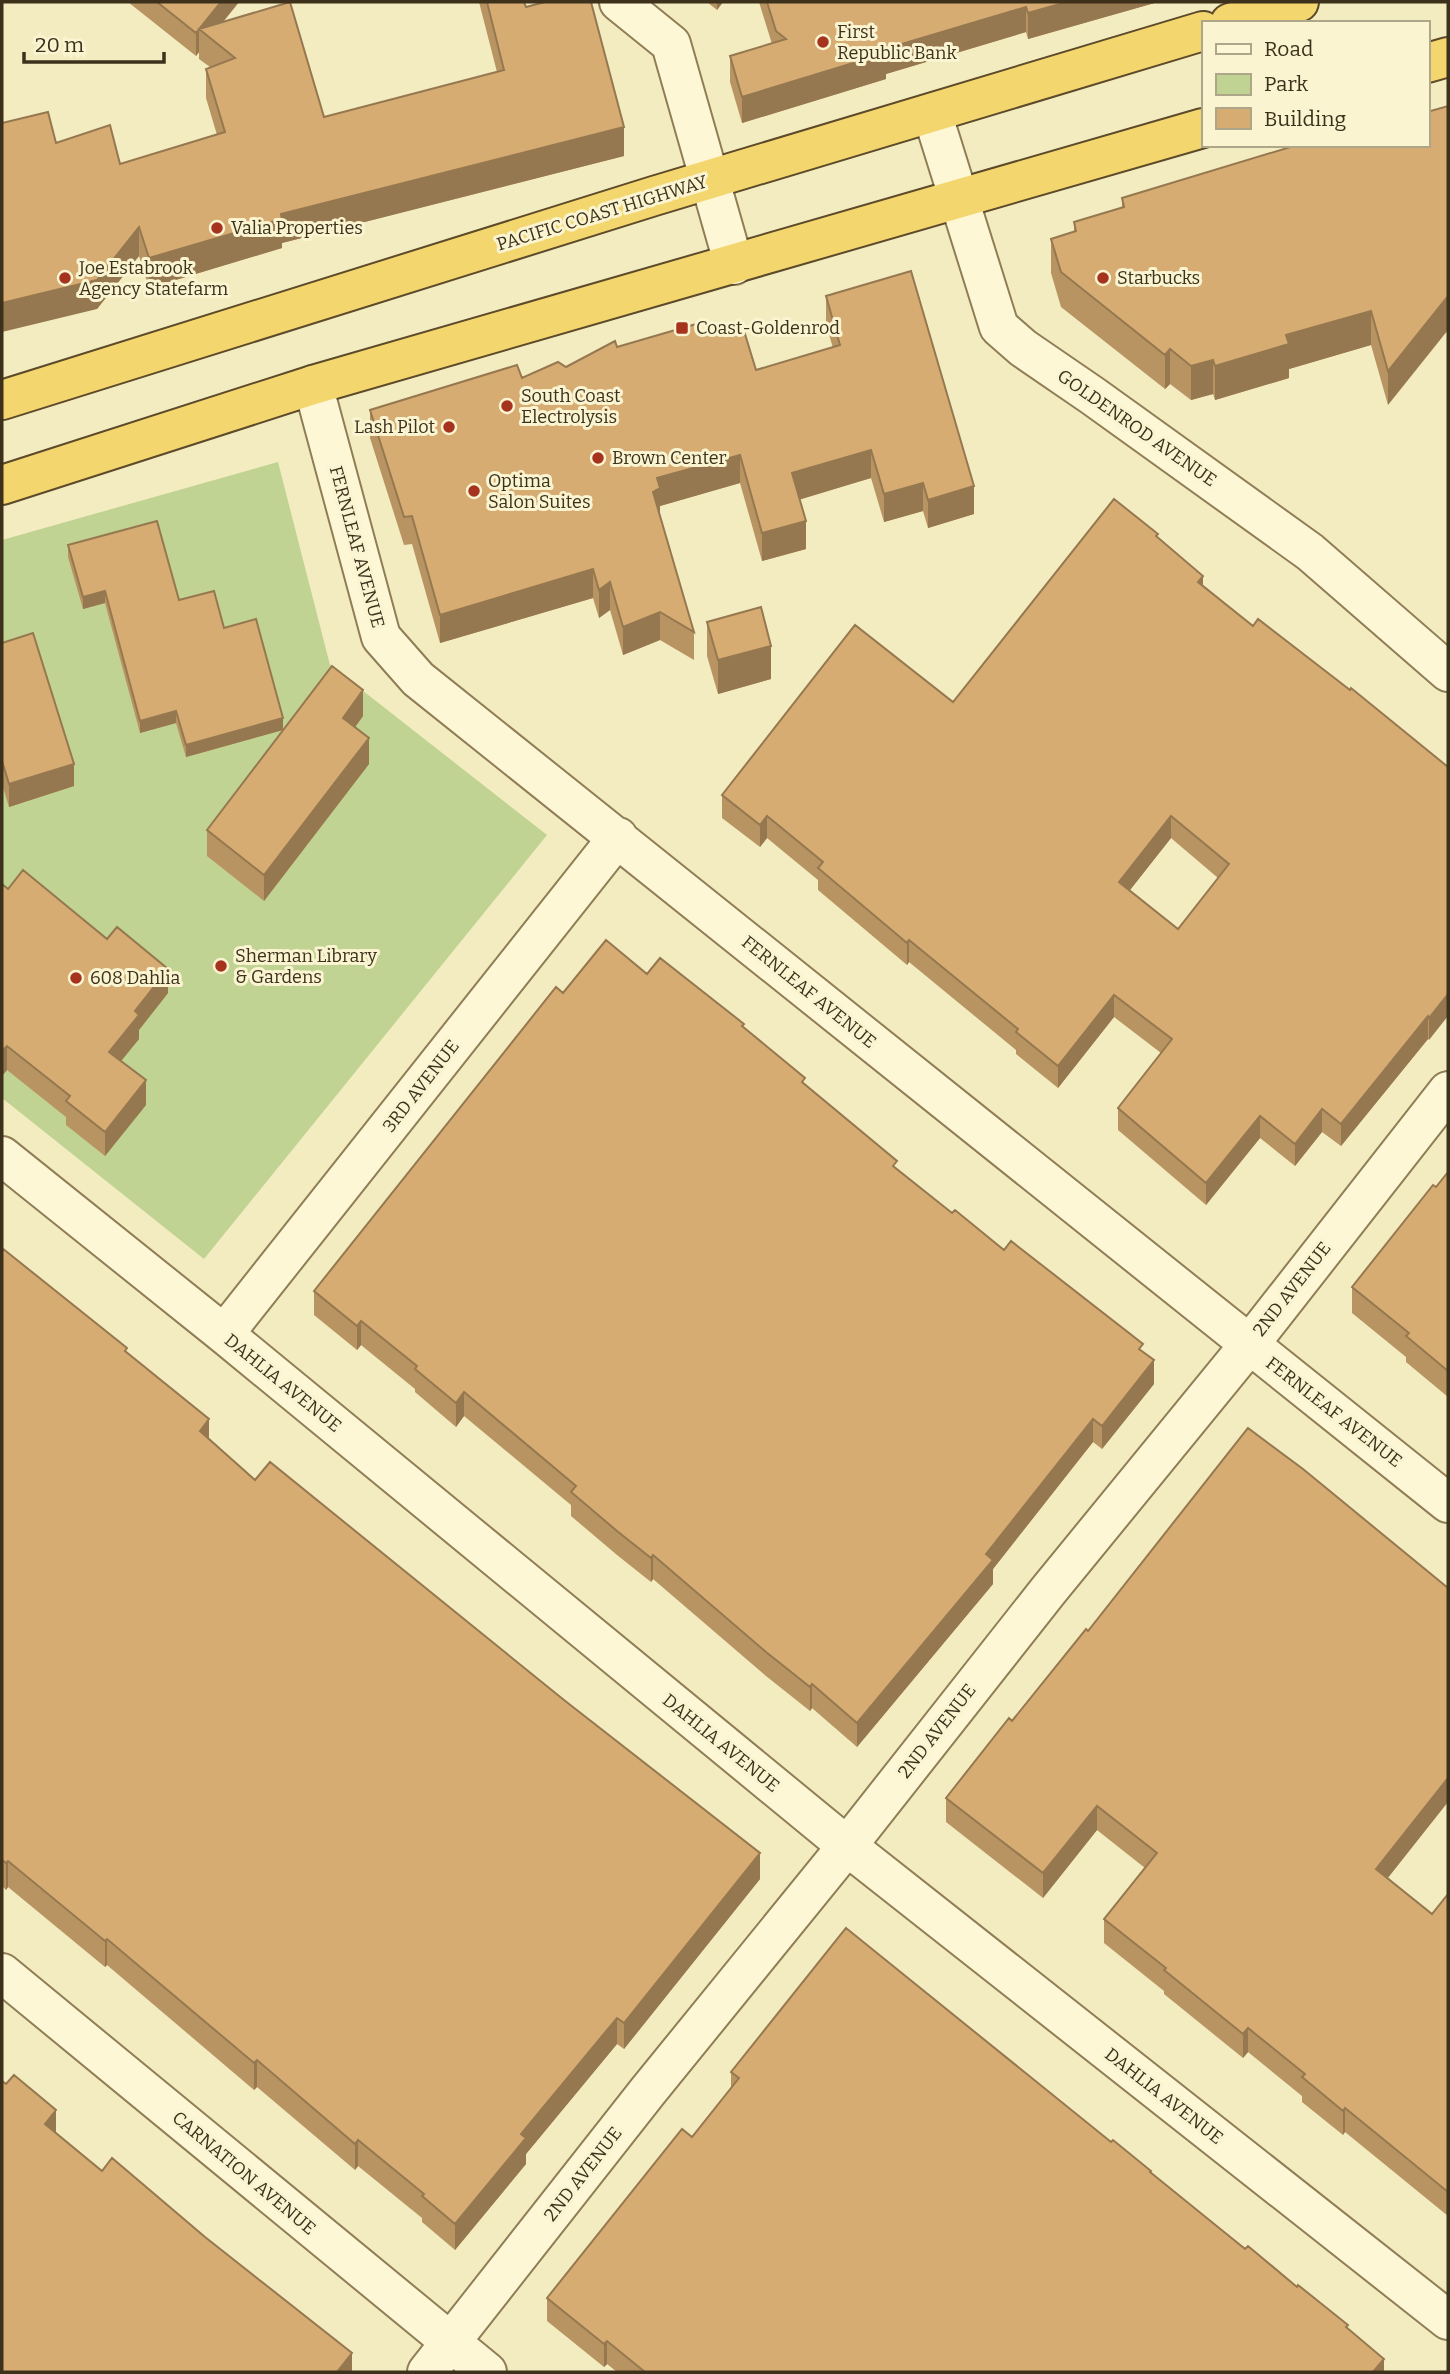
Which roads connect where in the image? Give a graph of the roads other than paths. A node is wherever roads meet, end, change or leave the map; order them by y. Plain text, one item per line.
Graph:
1 (620, 2) edge
2 (1299, 2) edge
3 (1237, 21) edge
4 (1202, 31) edge
5 (1448, 57) edge
6 (1429, 62) edge
7 (932, 113) junction
8 (1202, 128) edge
9 (711, 180) junction
10 (961, 200) junction
11 (734, 265) junction
12 (313, 386) junction
13 (2, 400) edge
14 (2, 485) edge
15 (1448, 672) edge
16 (618, 837) junction
17 (1448, 1091) edge
18 (2, 1156) edge
19 (224, 1335) junction
20 (1249, 1345) junction
21 (1448, 1503) edge
22 (847, 1846) junction
23 (2, 1973) edge
24 (1448, 2320) edge
25 (451, 2343) junction
26 (427, 2372) edge
27 (487, 2372) edge

1 - 9 street
2 - 3 highway
4 - 7 highway, PACIFIC COAST HIGHWAY
5 - 6 highway
7 - 9 highway, PACIFIC COAST HIGHWAY
7 - 10 street, GOLDENROD AVENUE
8 - 10 highway
9 - 11 street
9 - 13 highway, PACIFIC COAST HIGHWAY
10 - 11 highway
10 - 15 street, GOLDENROD AVENUE
11 - 12 highway
12 - 14 highway
12 - 16 street, FERNLEAF AVENUE
16 - 19 street, 3RD AVENUE
16 - 20 street, FERNLEAF AVENUE
17 - 20 street, 2ND AVENUE
18 - 19 street, DAHLIA AVENUE
19 - 22 street, DAHLIA AVENUE
20 - 21 street, FERNLEAF AVENUE
20 - 22 street, 2ND AVENUE
22 - 24 street, DAHLIA AVENUE
22 - 25 street, 2ND AVENUE
23 - 25 street, CARNATION AVENUE
25 - 26 street, 2ND AVENUE
25 - 27 street, CARNATION AVENUE

